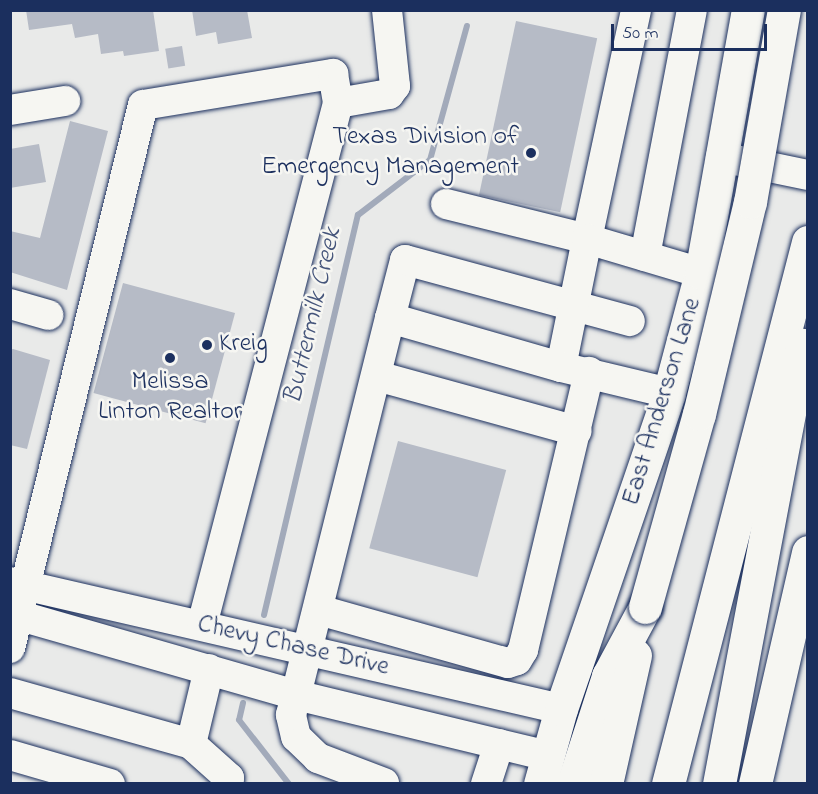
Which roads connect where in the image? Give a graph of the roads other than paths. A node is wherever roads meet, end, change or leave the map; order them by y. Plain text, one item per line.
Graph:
1 (387, 10) edge
2 (636, 10) edge
3 (692, 10) edge
4 (784, 10) edge
5 (747, 11) edge
6 (65, 101) dead end
7 (338, 103) junction
8 (10, 110) edge
9 (721, 157) junction
10 (807, 175) edge
11 (446, 204) dead end
12 (587, 239) junction
13 (806, 249) edge
14 (645, 256) junction
15 (701, 273) junction
16 (10, 304) edge
17 (574, 304) junction
18 (48, 315) dead end
19 (390, 318) junction
20 (630, 321) dead end
21 (575, 369) junction
22 (377, 376) junction
23 (669, 393) junction
24 (577, 431) junction
25 (807, 552) edge
26 (18, 584) edge
27 (645, 607) junction
28 (319, 610) junction
29 (14, 614) edge
30 (202, 625) junction
31 (10, 648) edge
32 (309, 651) junction
33 (209, 669) junction
34 (10, 693) edge
35 (296, 695) junction
36 (561, 709) junction
37 (191, 744) junction
38 (499, 744) junction
39 (10, 755) edge
40 (544, 770) edge
41 (110, 783) edge
42 (228, 783) edge
43 (384, 783) edge
44 (486, 783) edge
45 (573, 783) edge
46 (606, 783) edge
47 (668, 783) edge
48 (719, 783) edge
49 (755, 783) edge

1 - 7 street
2 - 12 street
3 - 14 street
4 - 27 main road, bridge
5 - 9 main road, East Anderson Lane
6 - 8 street
7 - 26 street
7 - 30 street
9 - 10 street
9 - 15 main road, East Anderson Lane
11 - 12 street
12 - 14 street
12 - 17 street
13 - 47 main road
13 - 48 main road
14 - 15 street
15 - 23 main road, East Anderson Lane
16 - 18 street
17 - 19 street
17 - 20 street
17 - 21 street
19 - 21 street
19 - 22 street
21 - 23 street
21 - 24 street
22 - 24 street
22 - 28 street
23 - 36 main road, East Anderson Lane
24 - 28 street
25 - 49 main road
26 - 29 street
26 - 30 street, Chevy Chase Drive
27 - 45 main road
27 - 46 main road
28 - 32 street
29 - 31 street
29 - 33 street, Chevy Chase Drive
30 - 32 street, Chevy Chase Drive
32 - 35 street
32 - 36 street, Chevy Chase Drive
33 - 35 street, Chevy Chase Drive
33 - 37 street
34 - 37 street
35 - 38 street, Chevy Chase Drive
35 - 43 street
36 - 40 main road, East Anderson Lane
37 - 42 street
38 - 40 street, Chevy Chase Drive
38 - 44 street
39 - 41 street

